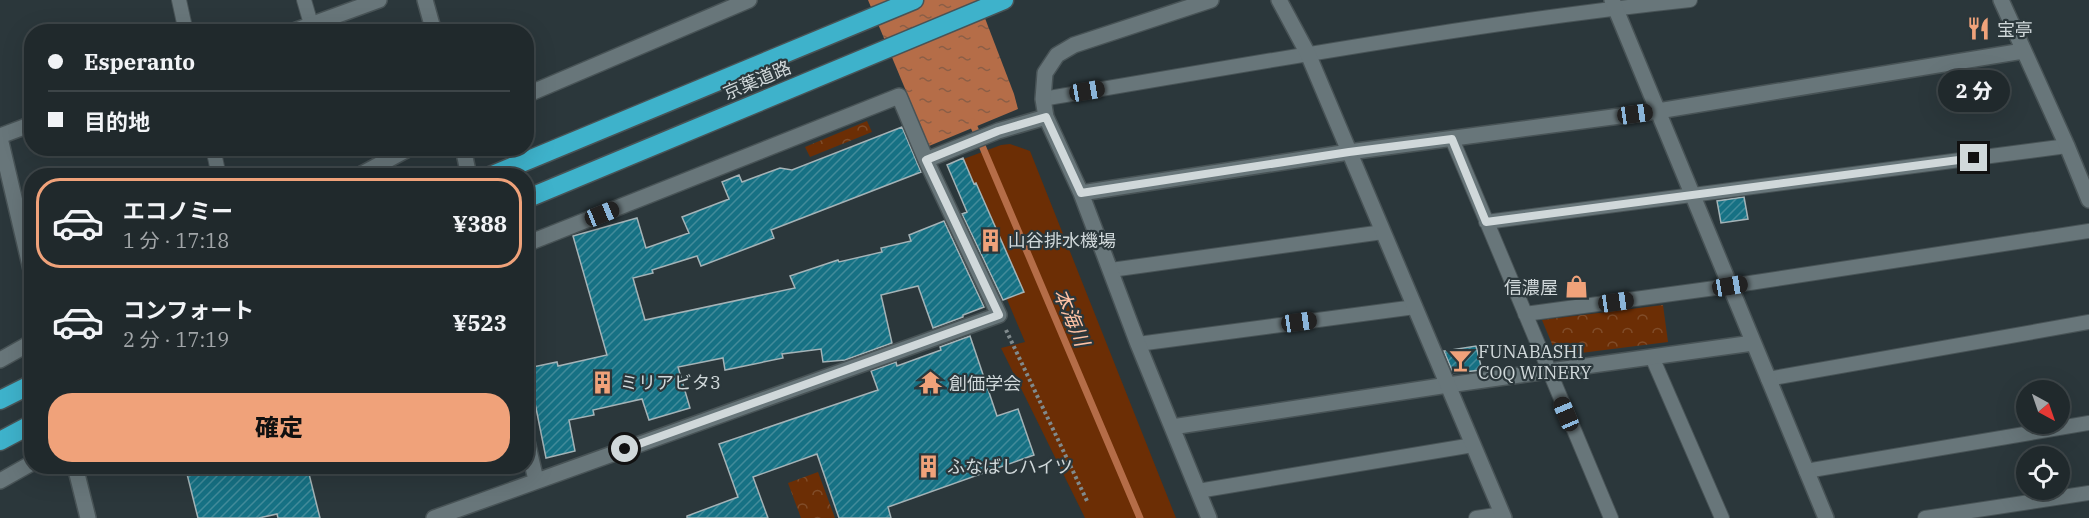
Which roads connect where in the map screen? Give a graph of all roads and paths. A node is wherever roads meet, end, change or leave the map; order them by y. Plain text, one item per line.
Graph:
1 (178, 0) edge
2 (304, 0) edge
3 (379, 0) edge
4 (425, 0) edge
5 (749, 0) edge
6 (914, 0) edge
7 (1004, 0) edge
8 (1211, 0) edge
9 (1279, 0) edge
10 (1690, 0) edge
11 (2001, 0) edge
12 (1614, 4) edge
13 (184, 24) edge
14 (310, 24) joint
15 (432, 24) edge
16 (2023, 51) junction
17 (1308, 54) junction
18 (534, 91) edge
19 (1043, 99) junction
20 (1658, 111) junction
21 (1046, 117) junction
22 (24, 129) edge
23 (1452, 139) junction
24 (1, 144) edge
25 (2067, 146) junction
26 (1349, 152) junction
27 (395, 156) edge
28 (926, 160) junction
29 (373, 168) edge
30 (509, 168) edge
31 (1081, 193) junction
32 (1692, 195) junction
33 (534, 196) edge
34 (2089, 200) edge
35 (1486, 222) junction
36 (2089, 231) edge
37 (1383, 232) junction
38 (24, 240) edge
39 (534, 241) edge
40 (1111, 270) junction
41 (1730, 286) junction
42 (1415, 307) junction
43 (1525, 314) junction
44 (999, 315) junction
45 (2089, 322) edge
46 (1753, 343) junction
47 (1138, 344) junction
48 (24, 346) edge
49 (1652, 357) junction
50 (0, 360) edge
51 (1549, 372) junction
52 (1768, 379) junction
53 (1448, 385) junction
54 (24, 388) edge
55 (0, 400) edge
56 (2089, 423) edge
57 (1172, 427) junction
58 (24, 428) edge
59 (0, 441) edge
60 (1473, 445) junction
61 (24, 468) edge
62 (534, 471) edge
63 (1806, 471) junction
64 (77, 474) edge
65 (536, 480) junction
66 (0, 481) edge
67 (1198, 491) junction
68 (2089, 493) edge
69 (1088, 503) dead end
70 (1503, 516) edge
71 (88, 518) edge
72 (434, 518) edge
73 (1209, 518) edge
74 (1476, 518) edge
75 (1611, 518) edge
76 (1722, 518) edge
77 (1826, 518) edge
78 (1925, 518) edge

1 - 13 lane
2 - 14 lane
3 - 14 street
4 - 15 street
5 - 18 street
6 - 30 highway, 京葉道路
7 - 33 highway, 京葉道路
8 - 19 street
9 - 17 street
10 - 12 lane
11 - 16 street
12 - 17 lane
12 - 20 street
16 - 20 street
16 - 25 street
17 - 19 lane
17 - 26 street
19 - 21 street
20 - 23 street
20 - 32 street
21 - 28 street
21 - 31 street
22 - 24 street
23 - 26 street
23 - 35 lane
24 - 38 street
25 - 32 lane
25 - 34 street
26 - 31 street
26 - 37 street
27 - 29 street
28 - 39 street
28 - 44 street
31 - 40 street
32 - 35 lane
32 - 41 street
35 - 43 lane
36 - 41 lane
37 - 40 lane
37 - 42 street
40 - 47 street
41 - 43 lane
41 - 46 street
42 - 47 lane
42 - 53 street
43 - 51 lane
44 - 65 street
44 - 69 path
45 - 52 lane
46 - 49 street
46 - 52 street
47 - 57 street
48 - 50 street
49 - 51 street
49 - 76 lane
51 - 53 street
51 - 75 lane
52 - 63 street
53 - 57 street
53 - 60 street
54 - 55 highway
56 - 63 lane
57 - 67 street
58 - 59 highway
60 - 67 lane
60 - 70 street
61 - 66 street
62 - 65 street
63 - 77 street
64 - 71 street
65 - 72 street
67 - 73 street
68 - 78 lane
70 - 74 lane

